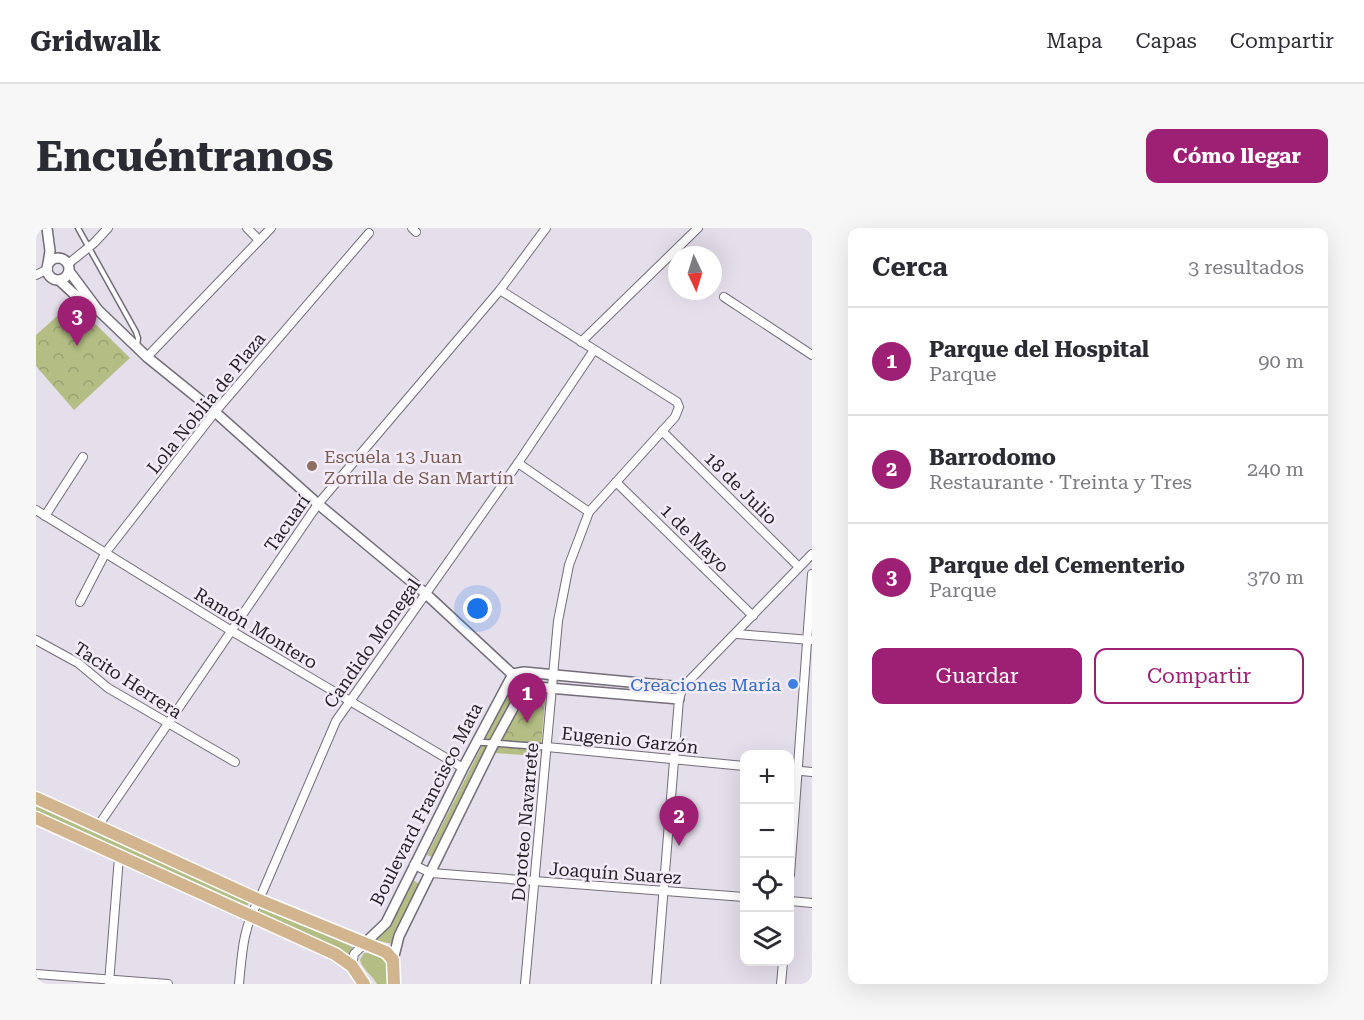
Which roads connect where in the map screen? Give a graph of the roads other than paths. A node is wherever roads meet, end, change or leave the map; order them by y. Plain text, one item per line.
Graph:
1 (78, 228) edge
2 (108, 228) edge
3 (247, 228) edge
4 (271, 228) edge
5 (546, 228) edge
6 (698, 228) edge
7 (48, 231) edge
8 (369, 233) dead end
9 (259, 240) junction
10 (89, 247) junction
11 (66, 265) junction
12 (48, 267) junction
13 (36, 275) edge
14 (59, 280) junction
15 (500, 290) junction
16 (724, 297) dead end
17 (98, 309) junction
18 (581, 342) junction
19 (137, 348) junction
20 (594, 350) junction
21 (812, 355) edge
22 (147, 357) junction
23 (215, 412) junction
24 (662, 430) junction
25 (83, 457) dead end
26 (518, 463) junction
27 (616, 482) junction
28 (318, 504) junction
29 (36, 510) edge
30 (589, 512) junction
31 (45, 516) junction
32 (106, 552) junction
33 (812, 554) edge
34 (799, 567) junction
35 (812, 574) edge
36 (425, 593) junction
37 (80, 602) dead end
38 (753, 616) junction
39 (230, 630) junction
40 (736, 634) junction
41 (36, 640) edge
42 (810, 640) edge
43 (513, 674) junction
44 (553, 675) junction
45 (525, 686) junction
46 (683, 687) junction
47 (552, 688) junction
48 (679, 699) junction
49 (350, 702) junction
50 (167, 724) junction
51 (477, 742) junction
52 (494, 743) junction
53 (548, 747) junction
54 (674, 760) junction
55 (235, 762) dead end
56 (740, 766) edge
57 (463, 768) junction
58 (794, 770) edge
59 (799, 771) junction
60 (812, 772) edge
61 (36, 798) edge
62 (36, 818) edge
63 (98, 826) junction
64 (119, 856) junction
65 (791, 858) edge
66 (414, 865) junction
67 (431, 873) junction
68 (535, 882) junction
69 (663, 892) junction
70 (740, 897) edge
71 (259, 900) junction
72 (794, 901) edge
73 (812, 903) edge
74 (250, 914) junction
75 (364, 944) junction
76 (393, 960) junction
77 (352, 966) junction
78 (783, 966) edge
79 (36, 974) edge
80 (109, 981) edge
81 (168, 984) edge
82 (239, 984) edge
83 (364, 984) edge
84 (394, 984) edge
85 (525, 984) edge
86 (656, 984) edge
87 (781, 984) edge

1 - 10 lane
2 - 10 street
3 - 9 street
4 - 9 street
5 - 15 street, Tacuarí
6 - 18 street
7 - 11 street
7 - 12 street
8 - 23 street, Lola Noblia de Plaza
9 - 22 street
10 - 11 street
10 - 19 lane
11 - 12 street
11 - 14 street
11 - 17 street
12 - 13 street
12 - 14 street
14 - 17 street
15 - 18 street
15 - 28 street, Tacuarí
16 - 21 street
17 - 19 street
18 - 20 street
19 - 22 street
20 - 24 street, Doroteo Navarrete
20 - 26 street, Candido Monegal
22 - 23 street
23 - 28 street
23 - 32 street, Lola Noblia de Plaza
24 - 27 street, Doroteo Navarrete
24 - 34 street, 18 de Julio
25 - 31 street
26 - 30 street
26 - 36 street, Candido Monegal
27 - 30 street, Doroteo Navarrete
27 - 38 street, 1 de Mayo
28 - 36 street
28 - 39 street, Tacuarí
29 - 31 street, Ramón Montero
30 - 44 street, Doroteo Navarrete
31 - 32 street, Ramón Montero
32 - 37 street, Lola Noblia de Plaza
32 - 39 street, Ramón Montero
33 - 34 street
34 - 38 street
35 - 42 street
36 - 43 street
36 - 49 street, Candido Monegal
38 - 40 street
39 - 49 street, Ramón Montero
39 - 50 street, Tacuarí
40 - 42 street
40 - 46 street
41 - 50 street, Tacito Herrera
42 - 59 street
43 - 44 street
43 - 45 street
43 - 51 street, Boulevard Francisco Mata
44 - 46 street
44 - 47 street, Doroteo Navarrete
45 - 47 street
45 - 52 street, Boulevard Francisco Mata
46 - 48 street
47 - 48 street
47 - 53 street, Doroteo Navarrete
48 - 54 street
49 - 57 street, Ramón Montero
49 - 71 street, Candido Monegal
50 - 55 street, Tacito Herrera
50 - 63 street, Tacuarí
51 - 52 street, Eugenio Garzón
51 - 57 street, Boulevard Francisco Mata
52 - 53 street, Eugenio Garzón
52 - 67 street, Boulevard Francisco Mata
53 - 54 street, Eugenio Garzón
53 - 68 street, Doroteo Navarrete
54 - 56 street, Eugenio Garzón
54 - 69 street
57 - 66 street, Boulevard Francisco Mata
58 - 59 street
59 - 60 street
59 - 65 street
61 - 63 main road
62 - 64 main road
63 - 71 main road
64 - 74 main road
64 - 80 street
66 - 67 street, Joaquín Suarez
66 - 75 street, Boulevard Francisco Mata
67 - 68 street, Joaquín Suarez
67 - 76 street, Boulevard Francisco Mata
68 - 69 street, Joaquín Suarez
68 - 85 street, Doroteo Navarrete
69 - 70 street, Joaquín Suarez
69 - 86 street
71 - 74 street, Candido Monegal
71 - 75 main road
72 - 73 street
74 - 77 main road
74 - 82 street, Candido Monegal
75 - 76 main road
75 - 77 street, Boulevard Francisco Mata
76 - 84 main road, Boulevard Francisco Mata
77 - 83 main road
78 - 87 street
79 - 80 street
80 - 81 street

